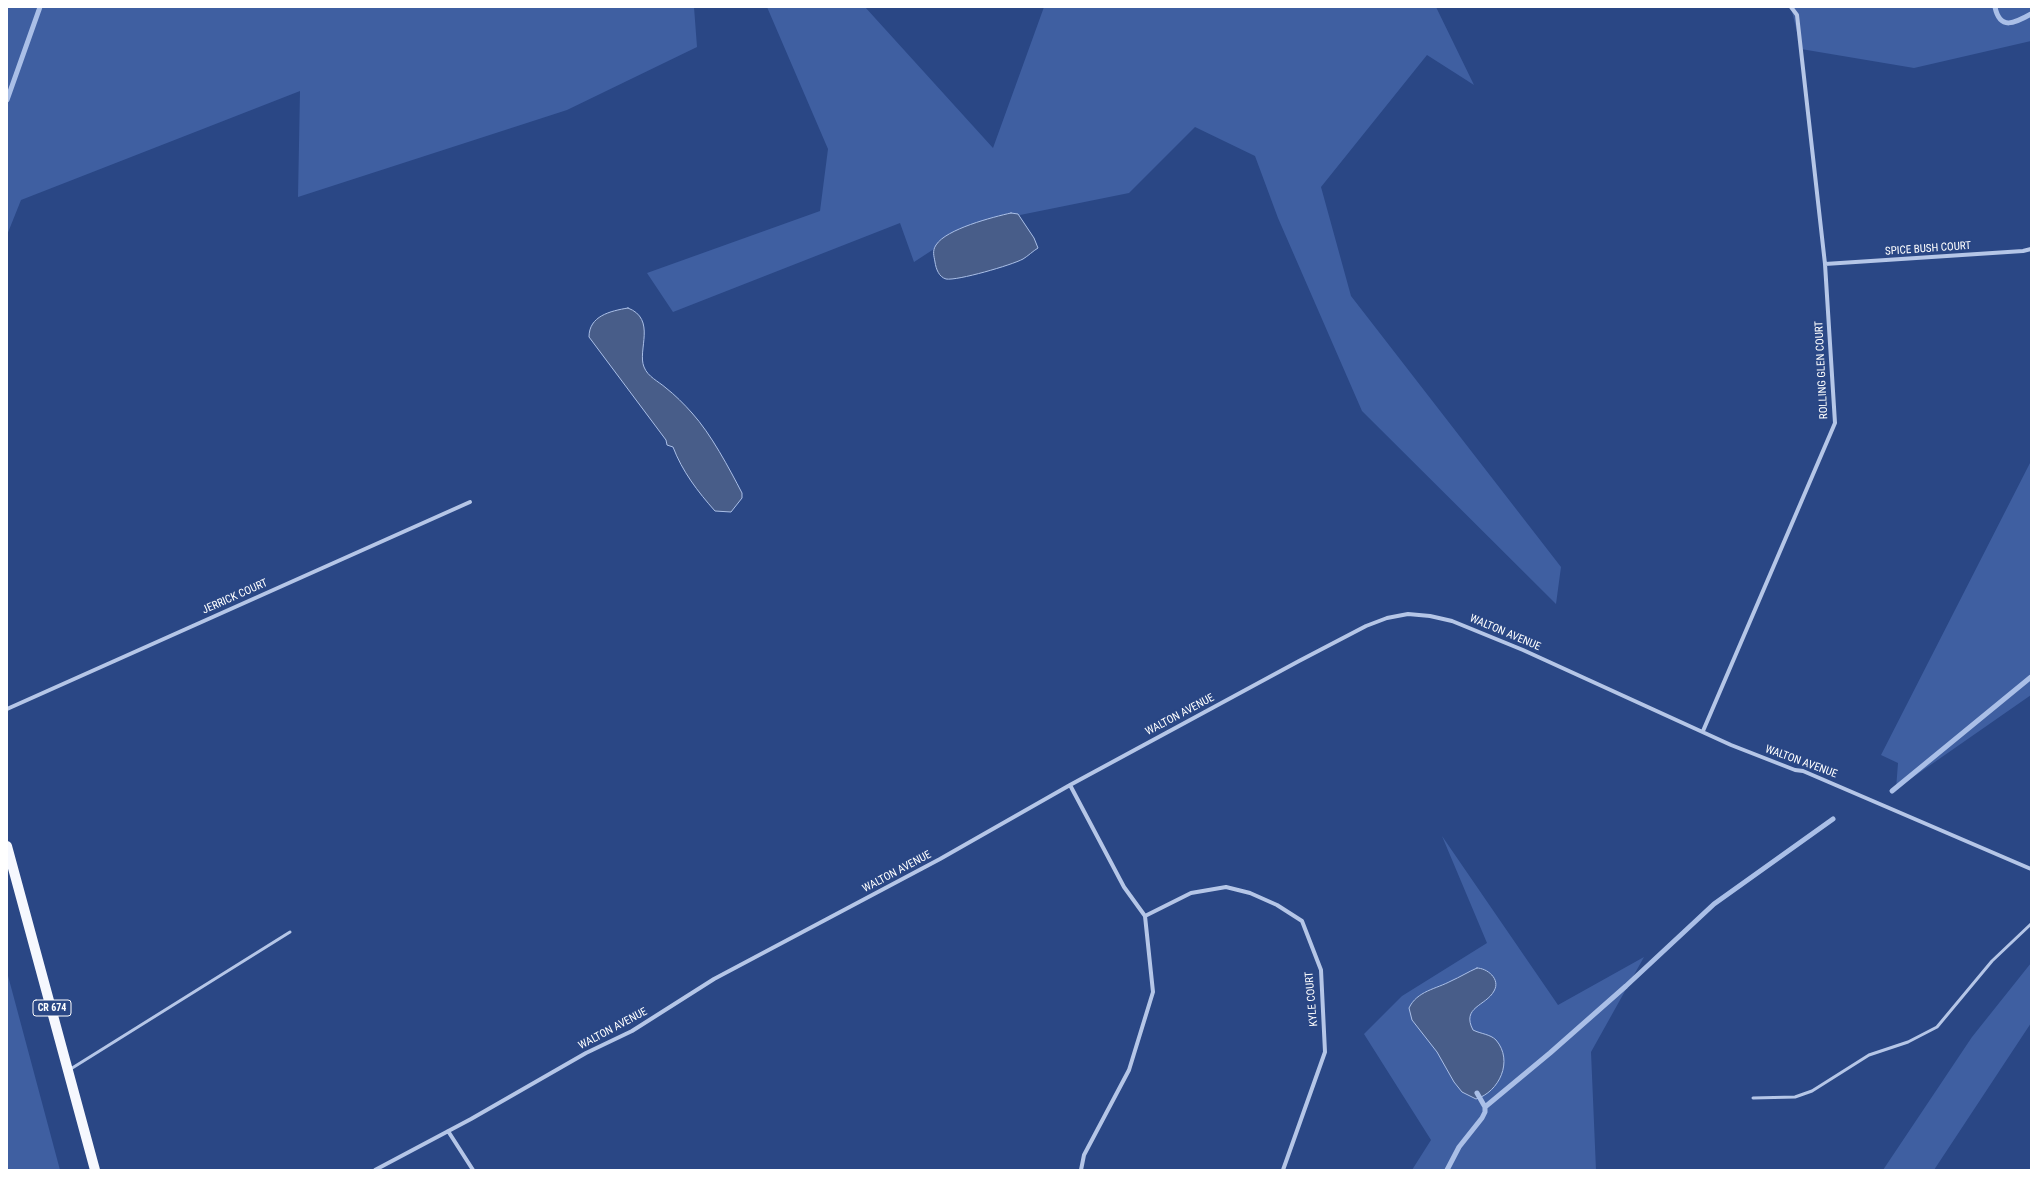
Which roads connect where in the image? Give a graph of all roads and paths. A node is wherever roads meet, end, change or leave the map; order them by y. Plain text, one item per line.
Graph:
1 (1792, 7) edge
2 (2031, 249) edge
3 (1825, 264) junction
4 (470, 502) dead end
5 (7, 709) edge
6 (1703, 731) junction
7 (1070, 785) junction
8 (7, 846) edge
9 (2031, 869) edge
10 (1145, 916) junction
11 (2031, 924) edge
12 (290, 932) dead end
13 (69, 1070) junction
14 (1753, 1098) dead end
15 (448, 1132) junction
16 (95, 1170) edge
17 (375, 1170) edge
18 (473, 1170) edge
19 (1081, 1170) edge
20 (1282, 1170) edge

1 - 3 street, ROLLING GLEN COURT
2 - 3 street, SPICE BUSH COURT
3 - 6 street, ROLLING GLEN COURT
4 - 5 street, JERRICK COURT
6 - 7 street, WALTON AVENUE
6 - 9 street, WALTON AVENUE
7 - 10 street
7 - 15 street, WALTON AVENUE
8 - 13 main road, CR 674
10 - 19 street
10 - 20 street, KYLE COURT
11 - 14 lane
12 - 13 lane
13 - 16 main road, CR 674
15 - 17 street, WALTON AVENUE
15 - 18 street

